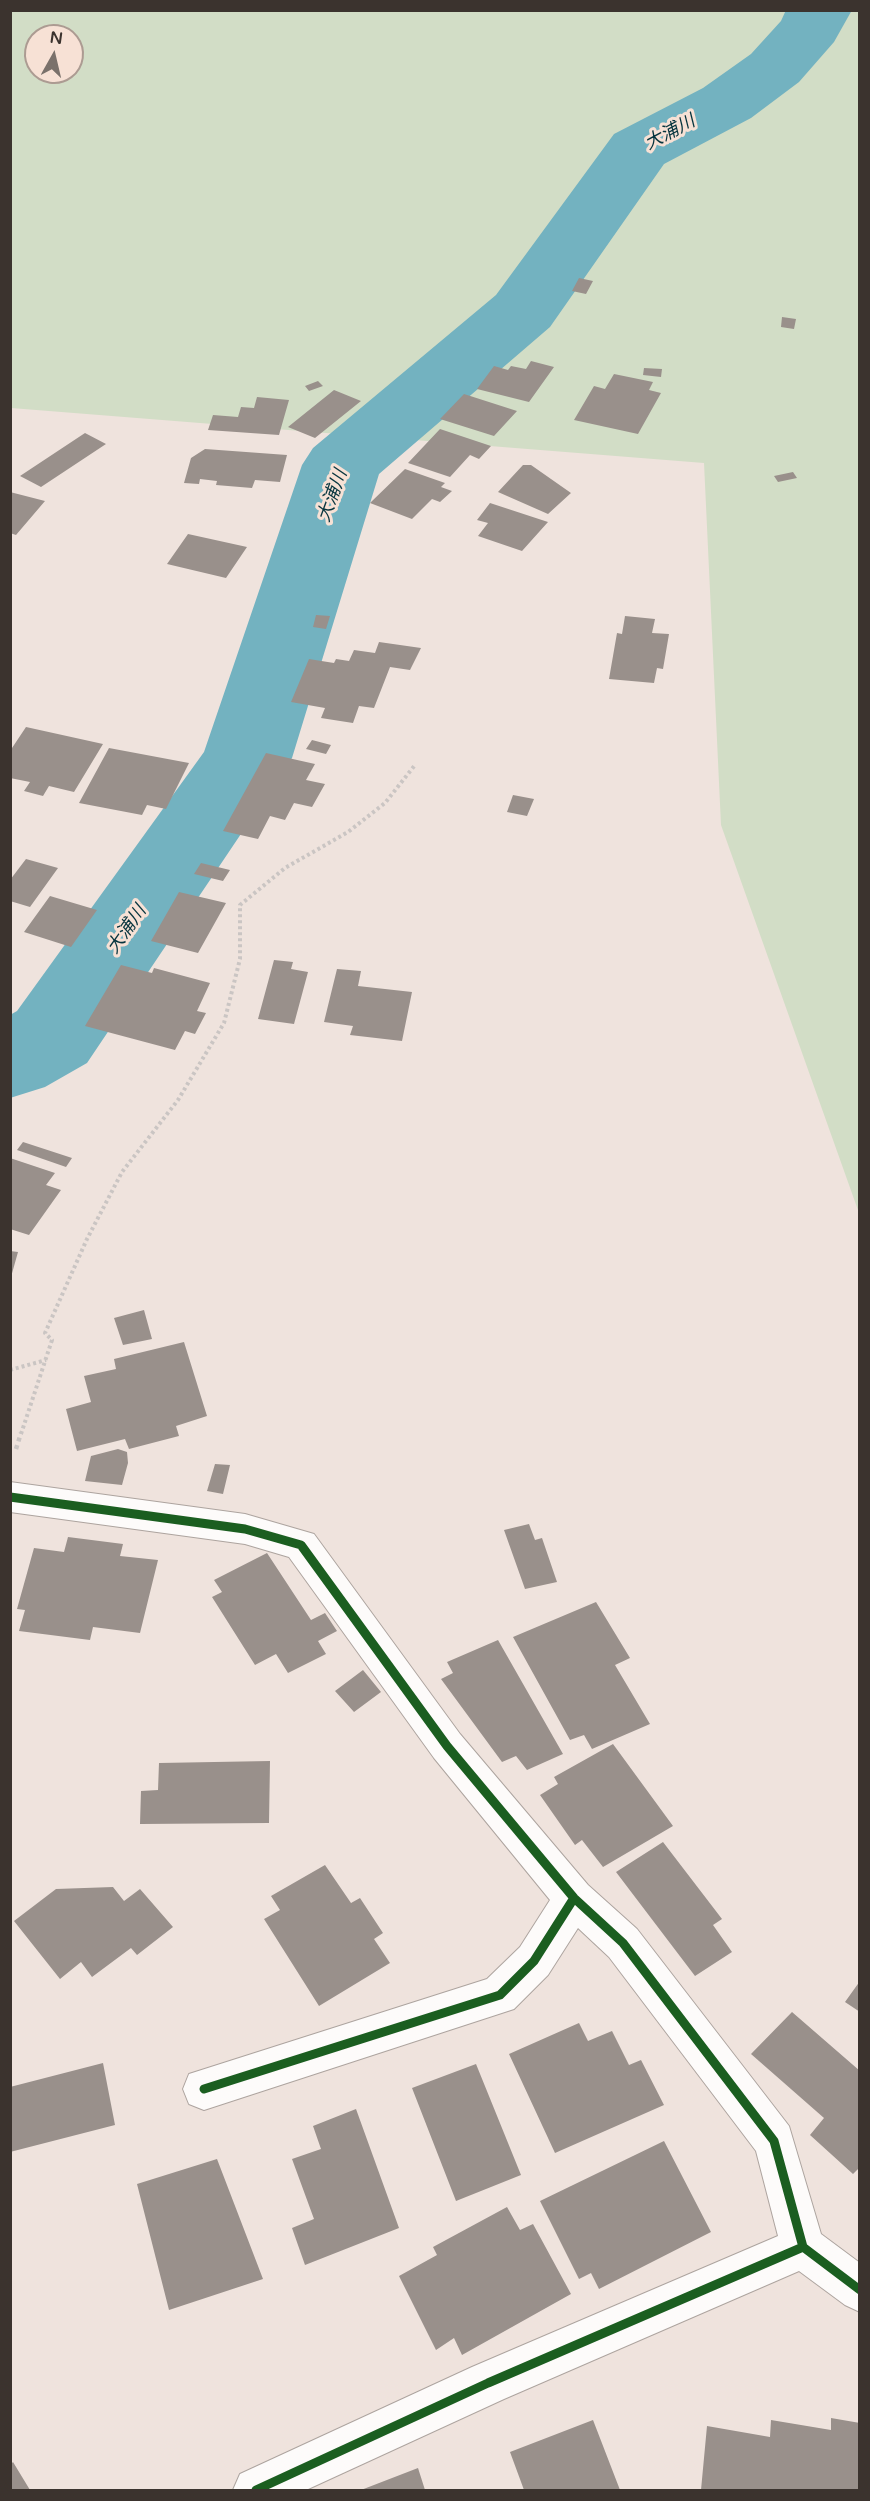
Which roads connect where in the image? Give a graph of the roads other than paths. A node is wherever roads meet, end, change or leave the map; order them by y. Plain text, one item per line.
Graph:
1 (10, 1497) edge
2 (574, 1898) junction
3 (204, 2089) dead end
4 (803, 2247) junction
5 (860, 2290) edge
6 (256, 2490) edge

1 - 2 street
2 - 3 street
2 - 4 street
4 - 5 street
4 - 6 street

